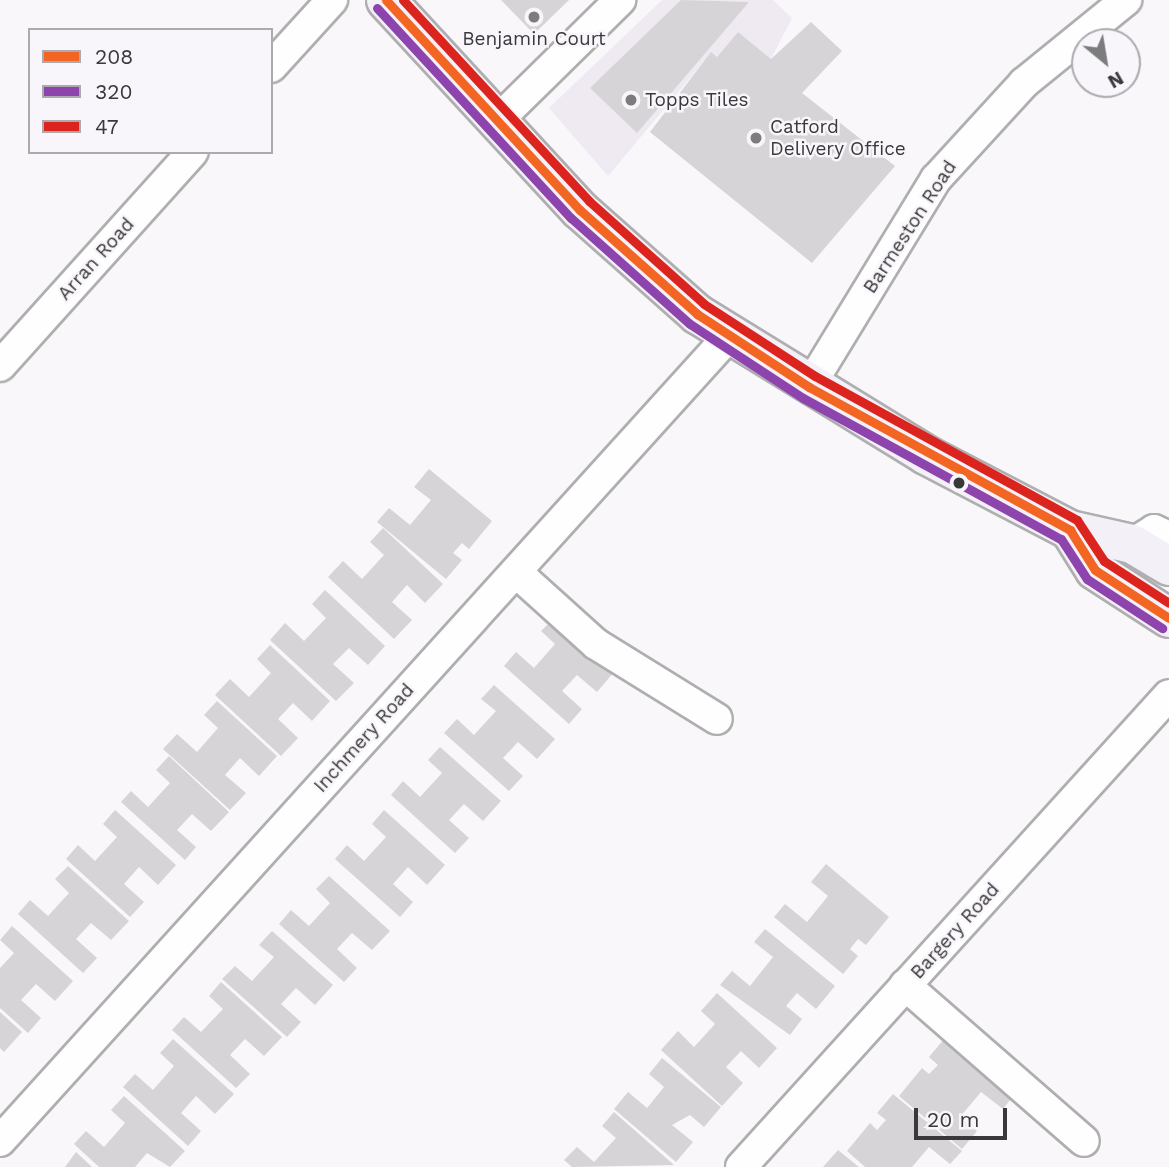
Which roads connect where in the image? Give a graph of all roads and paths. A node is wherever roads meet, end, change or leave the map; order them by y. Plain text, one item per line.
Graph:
1 (332, 0) edge
2 (386, 0) edge
3 (620, 0) edge
4 (1126, 0) edge
5 (273, 65) edge
6 (496, 121) junction
7 (191, 154) edge
8 (729, 336) junction
9 (0, 366) edge
10 (809, 387) junction
11 (1070, 530) junction
12 (1169, 537) edge
13 (1132, 544) junction
14 (1169, 566) edge
15 (516, 572) junction
16 (1169, 618) edge
17 (1169, 695) edge
18 (717, 719) dead end
19 (905, 985) junction
20 (0, 1141) edge
21 (1084, 1141) dead end
22 (741, 1167) edge

1 - 5 street
2 - 6 highway
3 - 6 street
4 - 10 street, Barmeston Road
6 - 8 highway
7 - 9 street, Arran Road
8 - 10 highway
8 - 15 street, Inchmery Road
10 - 11 highway
11 - 13 highway
11 - 16 highway
12 - 13 street
13 - 14 highway
15 - 18 street
15 - 20 street, Inchmery Road
17 - 19 street, Bargery Road
19 - 21 street
19 - 22 street, Bargery Road

